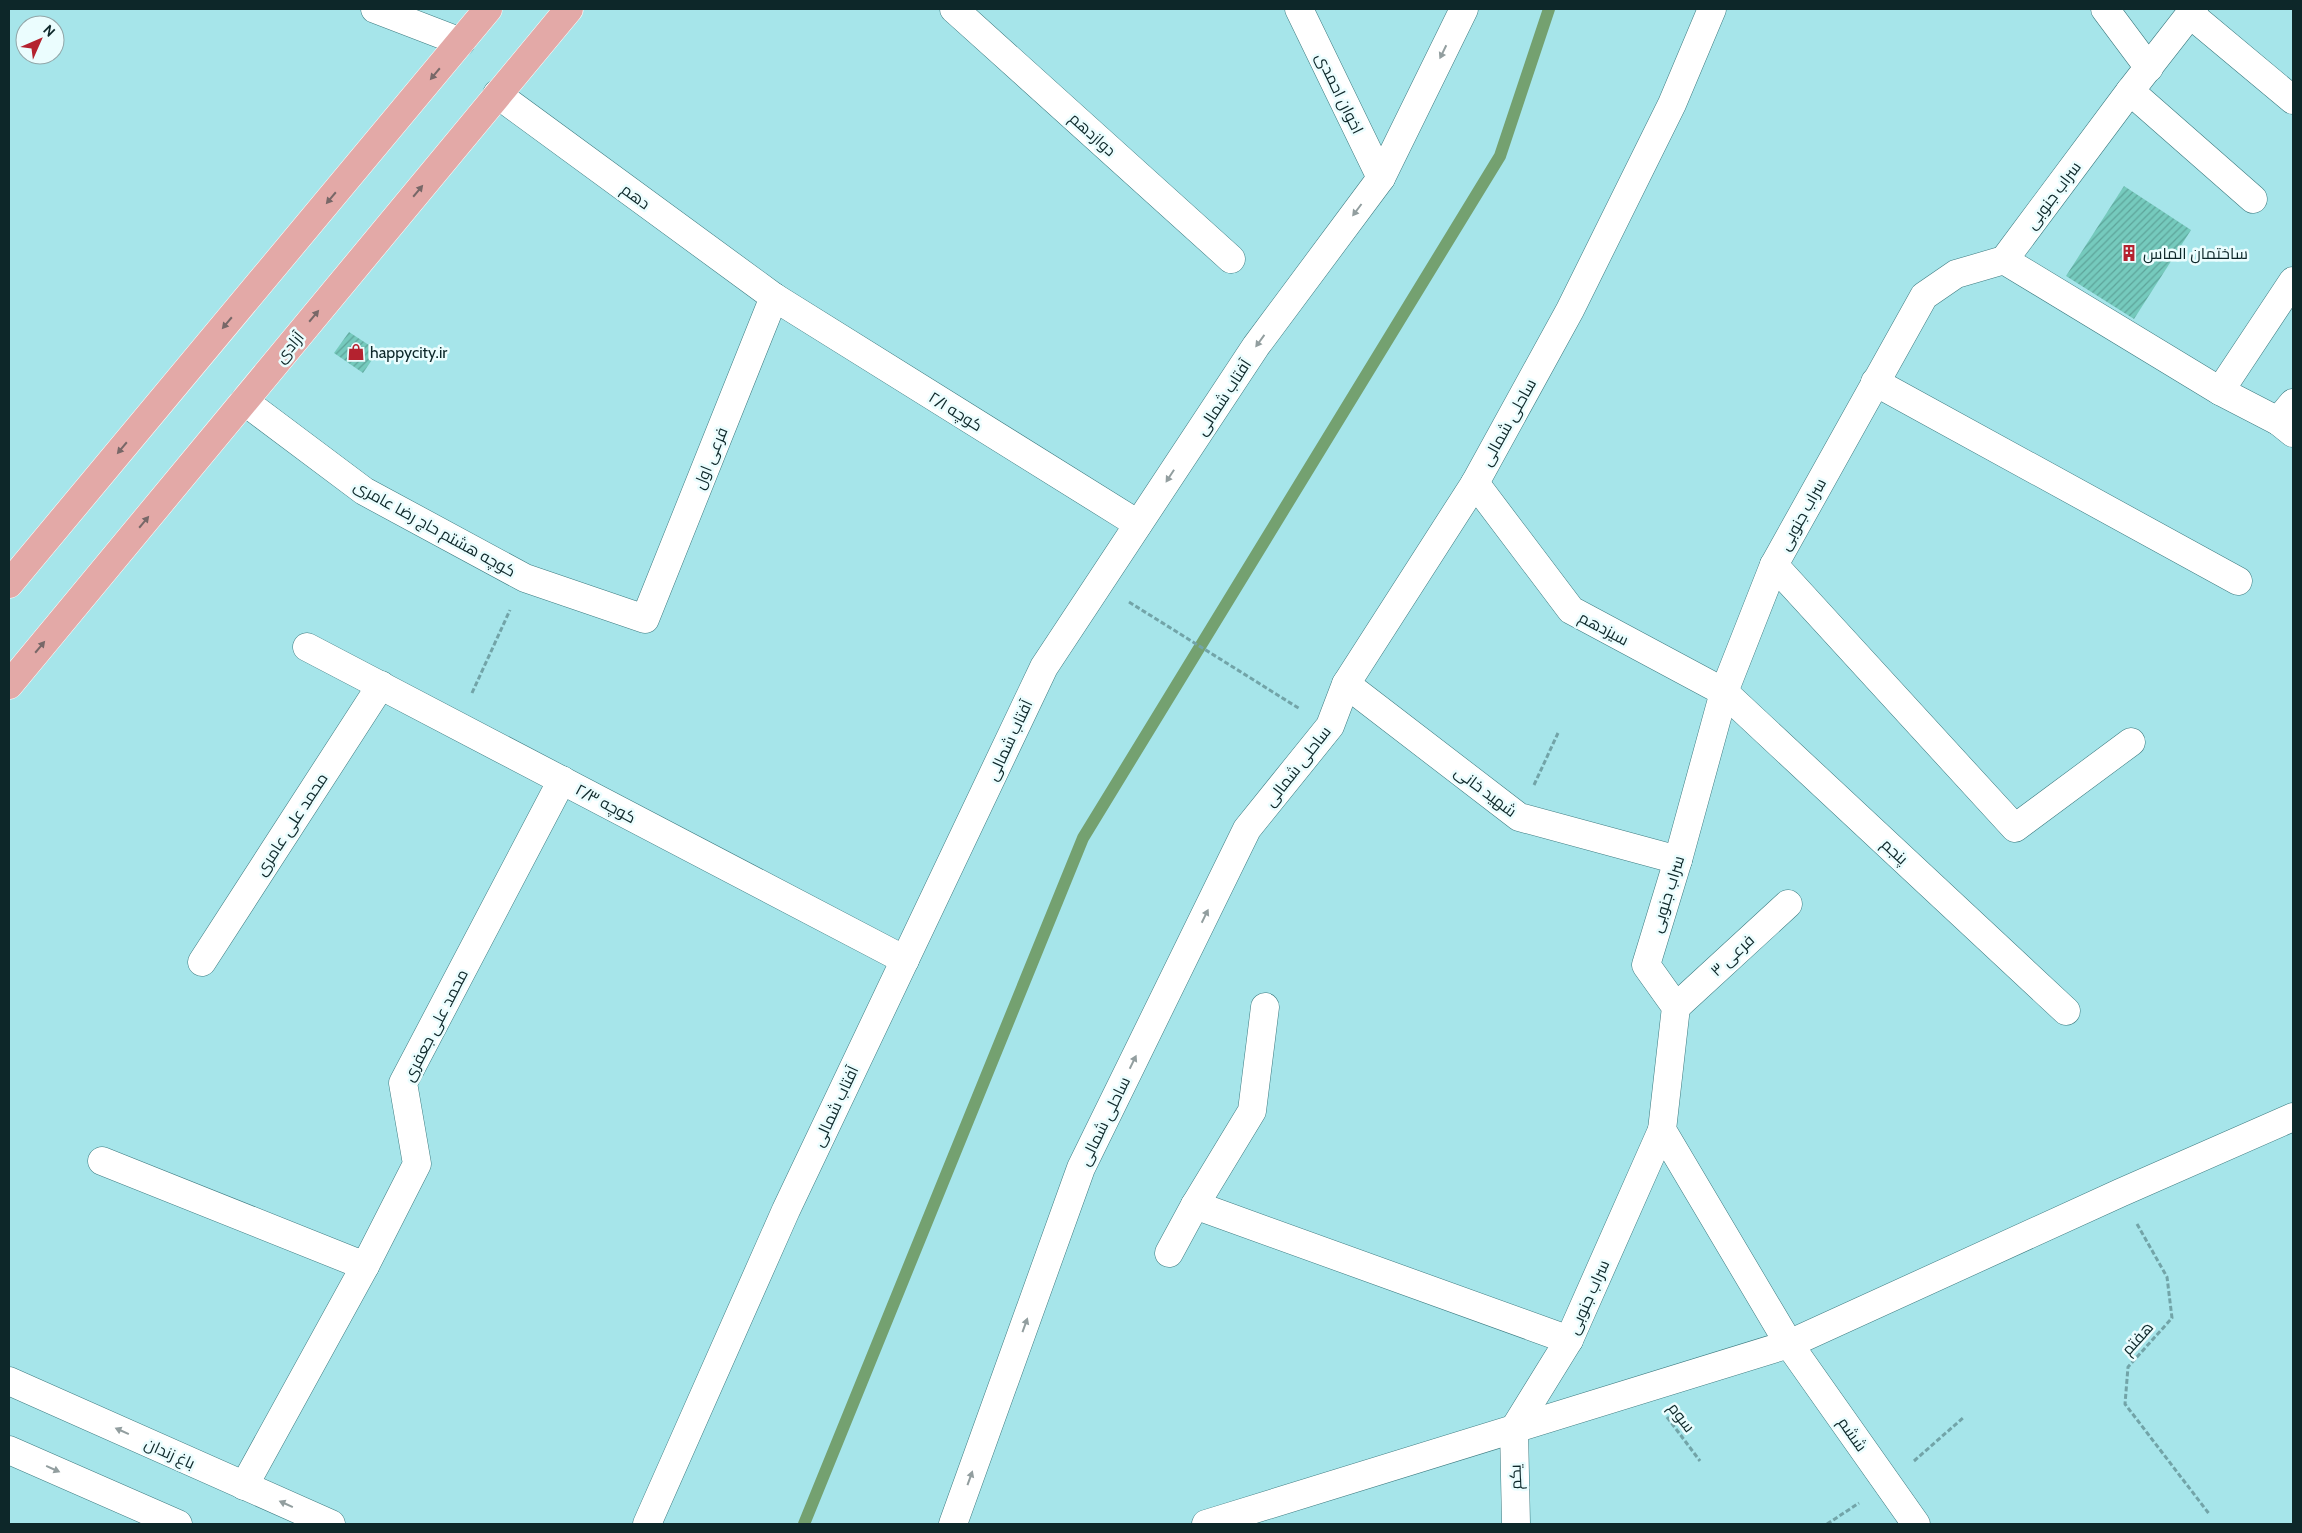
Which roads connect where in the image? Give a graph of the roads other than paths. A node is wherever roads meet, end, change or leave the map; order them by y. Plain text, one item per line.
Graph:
1 (375, 9) edge
2 (488, 9) edge
3 (569, 9) edge
4 (954, 9) edge
5 (1299, 9) edge
6 (1464, 9) edge
7 (1712, 9) edge
8 (2105, 9) edge
9 (2192, 11) edge
10 (461, 42) junction
11 (2149, 68) junction
12 (2130, 91) junction
13 (498, 94) junction
14 (2293, 100) edge
15 (1381, 178) junction
16 (2252, 199) dead end
17 (1231, 259) dead end
18 (2004, 260) junction
19 (2293, 281) edge
20 (774, 297) junction
21 (1875, 382) junction
22 (2220, 391) junction
23 (244, 400) junction
24 (2288, 419) edge
25 (1475, 484) junction
26 (1138, 524) junction
27 (1774, 565) junction
28 (2238, 581) dead end
29 (9, 584) edge
30 (645, 619) joint
31 (307, 647) dead end
32 (1346, 684) junction
33 (9, 685) edge
34 (381, 686) junction
35 (1724, 692) junction
36 (2131, 742) dead end
37 (562, 780) junction
38 (1678, 860) junction
39 (1788, 904) dead end
40 (905, 960) junction
41 (202, 962) dead end
42 (1265, 1007) dead end
43 (1676, 1007) junction
44 (2066, 1011) dead end
45 (2293, 1118) edge
46 (1662, 1130) junction
47 (102, 1161) dead end
48 (1194, 1205) junction
49 (1169, 1253) dead end
50 (365, 1266) junction
51 (1570, 1340) junction
52 (1789, 1344) junction
53 (9, 1381) edge
54 (1514, 1429) junction
55 (9, 1450) edge
56 (244, 1486) junction
57 (178, 1524) edge
58 (331, 1524) edge
59 (647, 1524) edge
60 (953, 1524) edge
61 (1206, 1524) edge
62 (1516, 1524) edge
63 (1916, 1524) edge

1 - 10 street
2 - 10 main road
3 - 13 main road, آزادی
4 - 17 street, دوازدهم
5 - 15 street, اخوان احمدی
6 -> 15 street, آفتاب شمالی
7 - 25 street, ساحلی شمالی
8 - 11 street
9 - 11 street, سراب جنوبی
9 - 14 street
10 -> 29 main road
11 - 12 street, سراب جنوبی
12 - 16 street
12 - 18 street, سراب جنوبی
13 - 20 street, دهم
23 -> 13 main road, آزادی
15 -> 26 street, آفتاب شمالی
18 - 21 street, سراب جنوبی
18 - 22 street
19 - 22 street
20 - 26 street, کوچه ۲/۱
20 - 30 street, فرعی اول
21 - 27 street, سراب جنوبی
21 - 28 street
22 - 24 street
23 - 30 street, کوچه هشتم حاج رضا عامری
33 -> 23 main road, آزادی
25 - 32 street, ساحلی شمالی
25 - 35 street, سیزدهم
26 - 40 street, آفتاب شمالی
27 - 35 street, سراب جنوبی
27 - 36 street
31 - 34 street, کوچه ۲/۳
32 - 38 street, شهید خانی
60 -> 32 street, ساحلی شمالی
34 - 37 street, کوچه ۲/۳
34 - 41 street, محمد علی عامری
35 - 38 street, سراب جنوبی
35 - 44 street, پنجم
37 - 40 street, کوچه ۲/۳
37 - 50 street, محمد علی جعفری
38 - 43 street, سراب جنوبی
39 - 43 street, فرعی ۳
40 - 59 street, آفتاب شمالی
42 - 48 street
43 - 46 street, سراب جنوبی
45 - 52 street
46 - 51 street, سراب جنوبی
46 - 52 street
47 - 50 street
48 - 49 street
48 - 51 street
50 - 56 street, محمد علی جعفری
51 - 54 street, سراب جنوبی
52 - 54 street
52 - 63 street, ششم
56 -> 53 street, باغ زندان
54 - 61 street
54 - 62 street, یکم
55 -> 57 street
58 -> 56 street, باغ زندان

